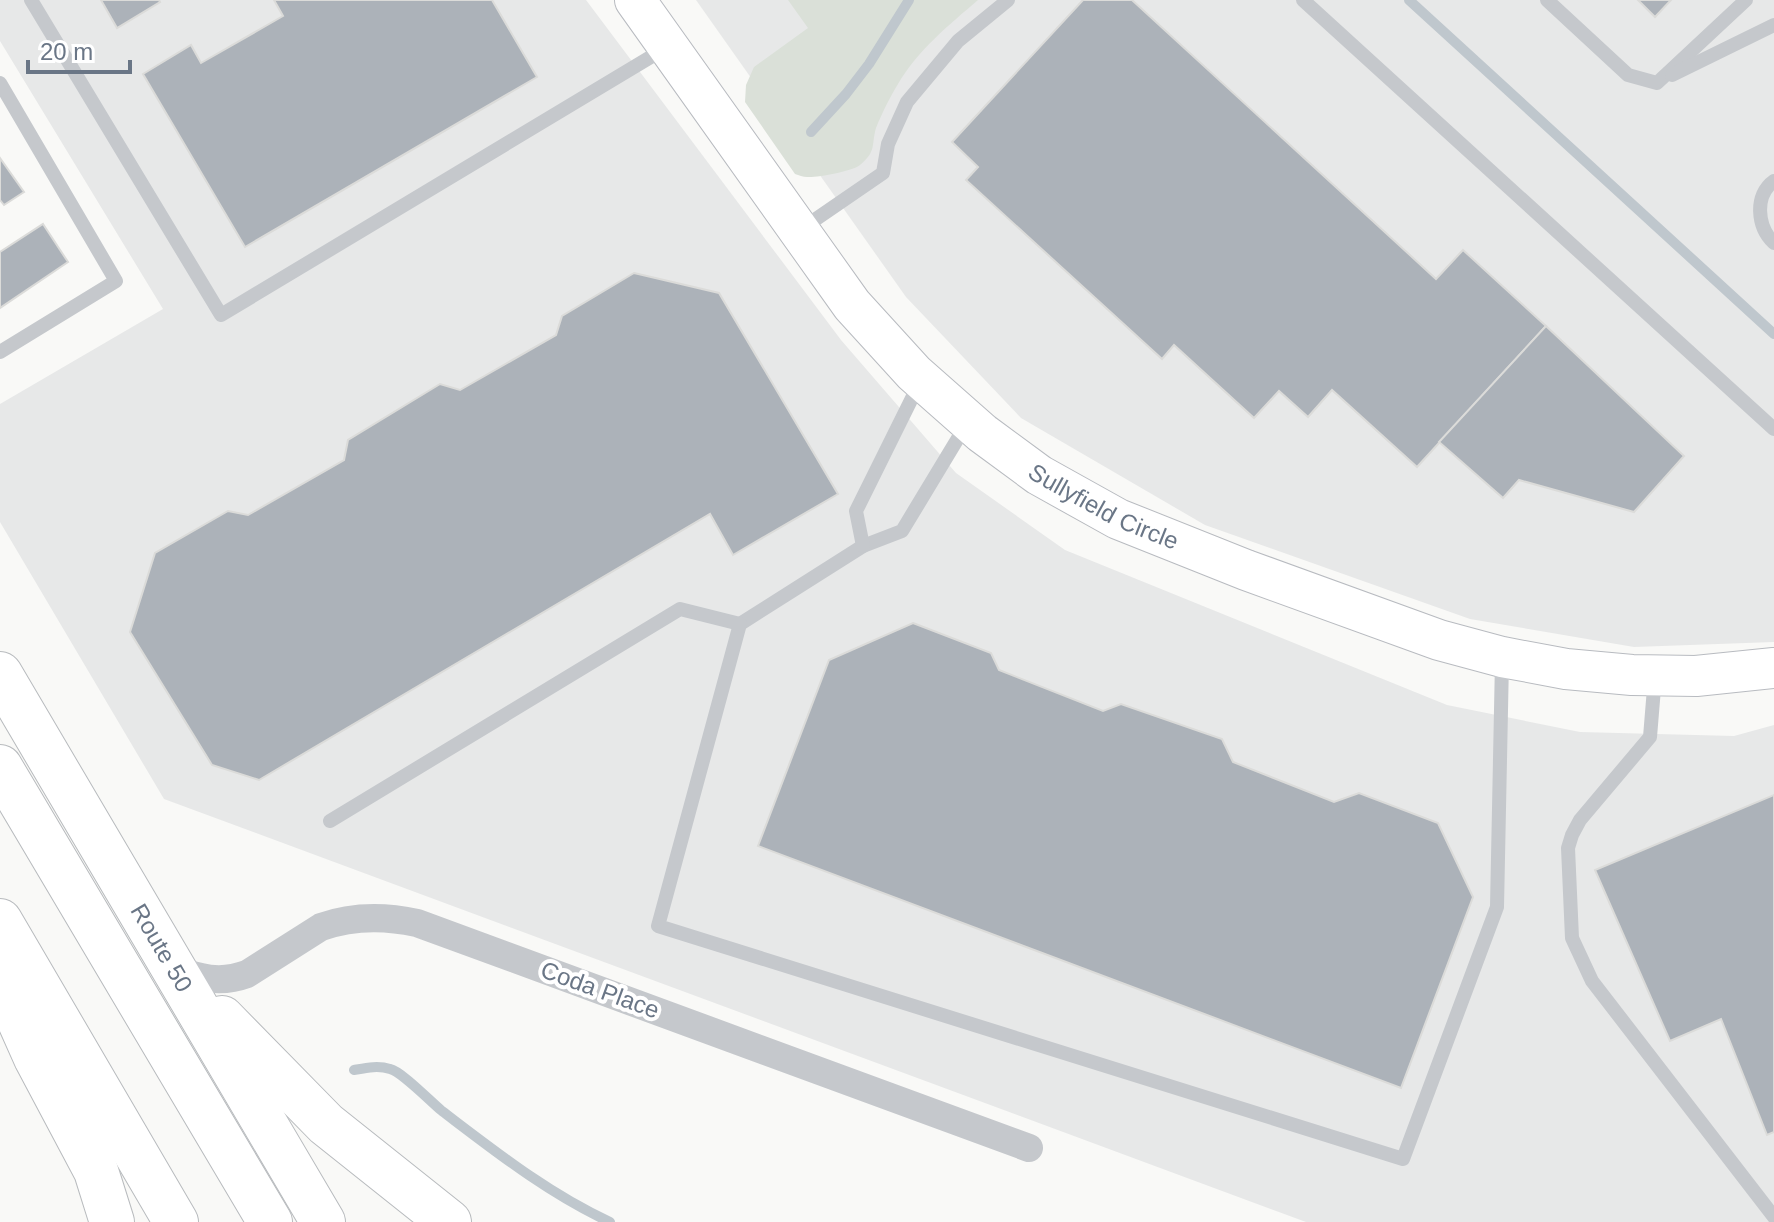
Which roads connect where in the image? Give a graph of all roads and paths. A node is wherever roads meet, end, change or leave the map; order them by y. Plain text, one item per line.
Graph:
1 (31, 0) edge
2 (635, 0) edge
3 (1008, 0) edge
4 (1303, 0) edge
5 (1547, 0) edge
6 (1746, 0) edge
7 (1774, 25) edge
8 (668, 47) junction
9 (0, 83) edge
10 (1657, 83) junction
11 (1774, 181) edge
12 (799, 230) junction
13 (1774, 243) edge
14 (0, 352) edge
15 (921, 380) junction
16 (968, 421) junction
17 (1774, 429) edge
18 (863, 546) junction
19 (740, 624) junction
20 (1502, 657) junction
21 (1774, 668) edge
22 (0, 674) edge
23 (1655, 676) junction
24 (0, 767) edge
25 (330, 821) dead end
26 (0, 921) edge
27 (174, 969) junction
28 (0, 977) edge
29 (1029, 1148) dead end
30 (1774, 1217) edge
31 (112, 1222) edge
32 (176, 1222) edge
33 (270, 1222) edge
34 (323, 1222) edge
35 (449, 1222) edge

1 - 8 lane
2 - 8 street, Sullyfield Circle
3 - 12 lane
4 - 17 lane
5 - 10 lane
6 - 10 lane
7 - 10 lane
8 - 12 street, Sullyfield Circle
9 - 14 lane
11 - 13 lane
12 - 15 street, Sullyfield Circle
15 - 16 street, Sullyfield Circle
15 - 18 lane
16 - 18 lane
16 - 20 street, Sullyfield Circle
18 - 19 lane
19 - 20 lane
19 - 25 lane
20 - 23 street, Sullyfield Circle
21 - 23 street, Sullyfield Circle
22 - 27 highway, Route 50
23 - 30 lane
24 - 33 highway
26 - 32 highway
27 - 29 street, Coda Place
27 - 34 highway, Route 50
27 - 35 highway
28 - 31 highway

